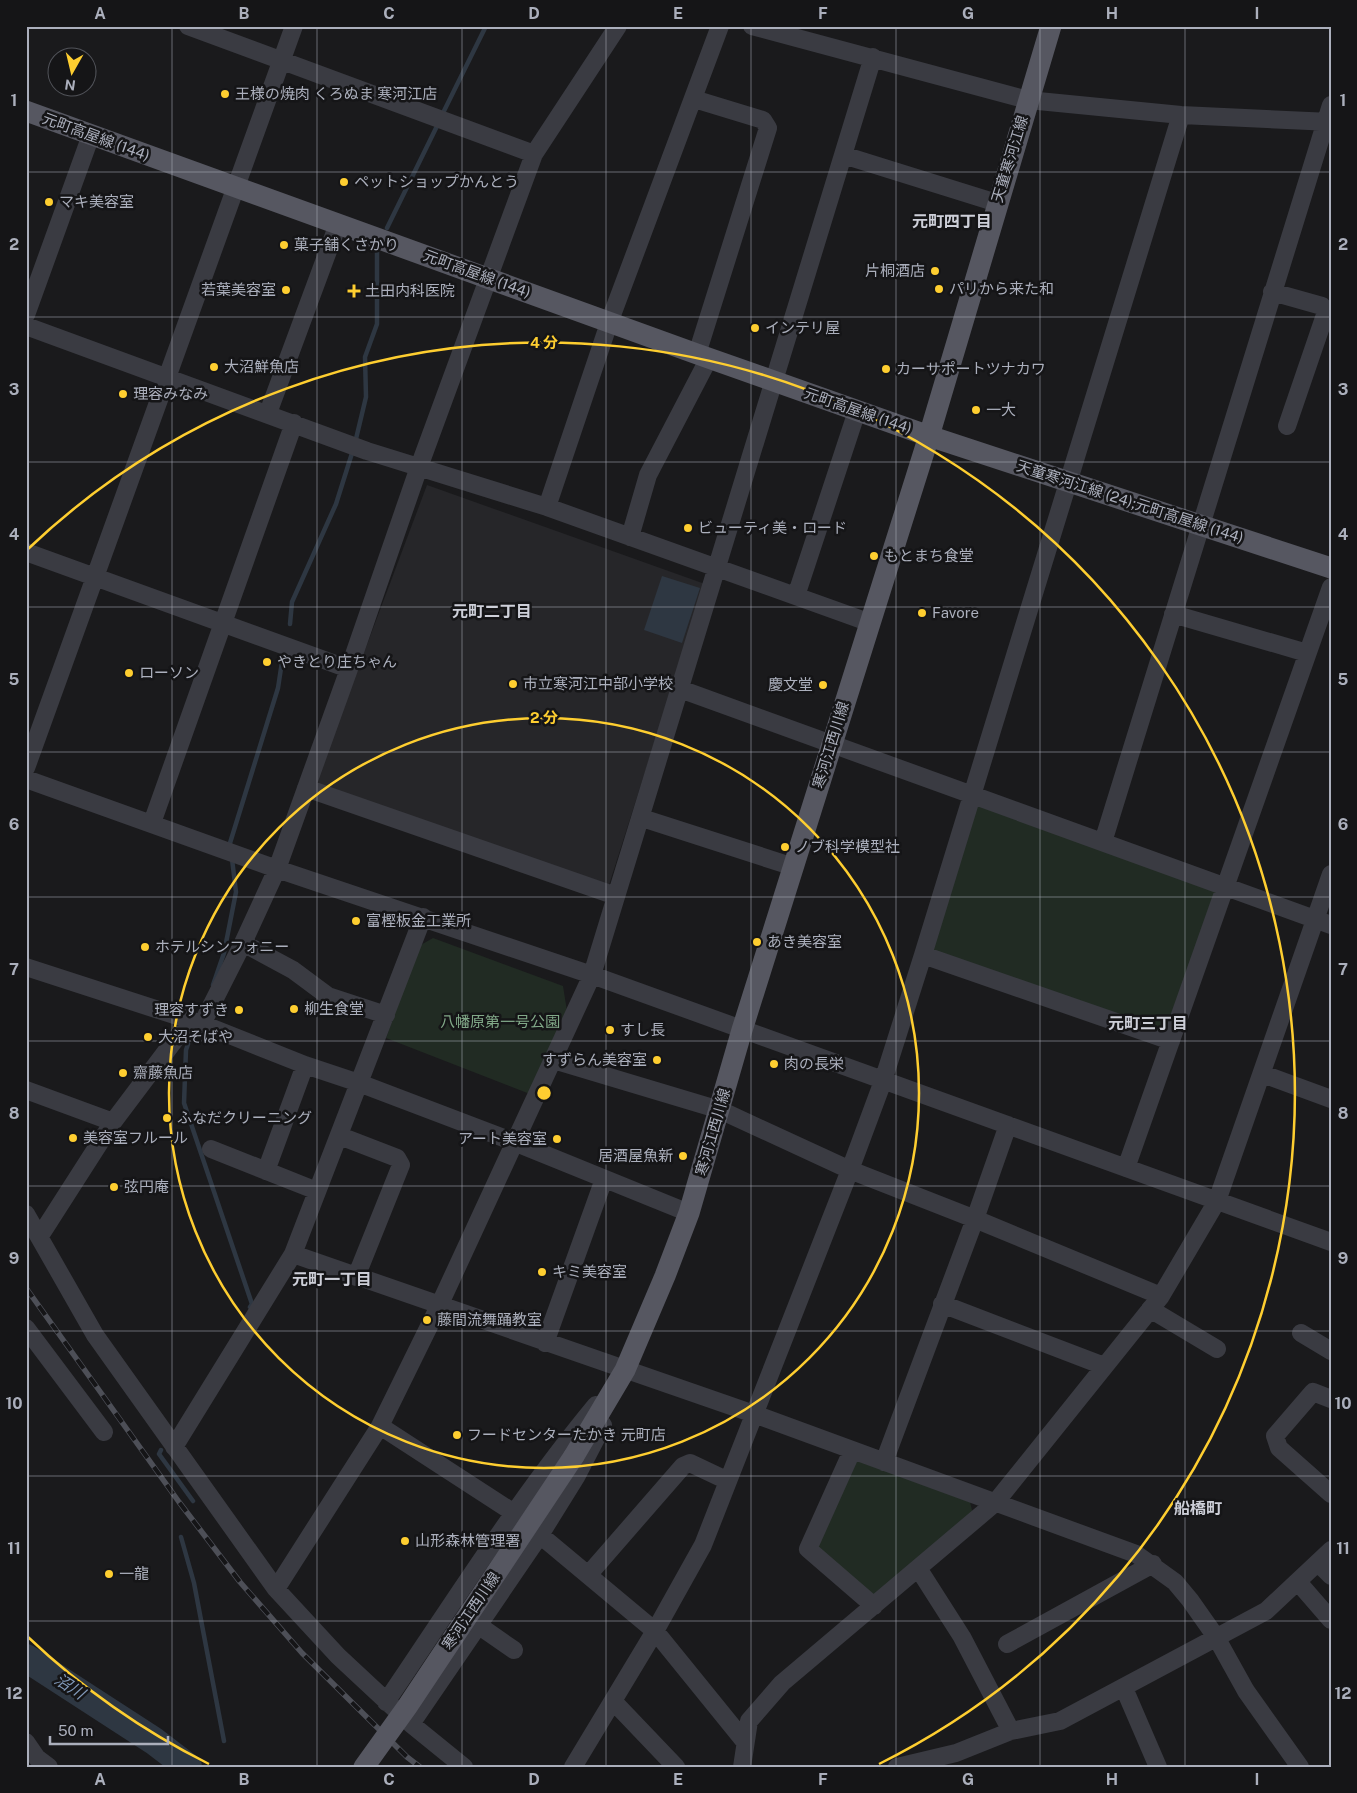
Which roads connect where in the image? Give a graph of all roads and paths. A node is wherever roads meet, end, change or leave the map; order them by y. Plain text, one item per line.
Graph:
1 (188, 26) edge
2 (294, 26) edge
3 (618, 26) edge
4 (720, 26) edge
5 (752, 26) edge
6 (1051, 26) edge
7 (873, 57) junction
8 (281, 60) junction
9 (694, 99) junction
10 (1028, 100) junction
11 (26, 111) edge
12 (1181, 115) junction
13 (1329, 116) edge
14 (91, 135) junction
15 (534, 154) junction
16 (843, 155) junction
17 (237, 188) junction
18 (997, 203) junction
19 (338, 224) junction
20 (487, 277) junction
21 (1272, 292) junction
22 (26, 315) edge
23 (610, 323) junction
24 (26, 326) edge
25 (703, 356) junction
26 (167, 378) junction
27 (774, 382) junction
28 (857, 411) junction
29 (268, 413) junction
30 (294, 423) junction
31 (1287, 426) dead end
32 (929, 436) junction
33 (419, 467) junction
34 (1069, 482) junction
35 (546, 507) junction
36 (1200, 524) junction
37 (630, 537) junction
38 (26, 552) edge
39 (1331, 568) edge
40 (717, 569) junction
41 (96, 577) junction
42 (1331, 587) edge
43 (796, 596) junction
44 (1173, 614) junction
45 (222, 622) junction
46 (868, 622) junction
47 (1307, 653) junction
48 (349, 670) junction
49 (680, 690) junction
50 (832, 743) junction
51 (26, 768) edge
52 (26, 779) edge
53 (306, 788) junction
54 (972, 794) junction
55 (642, 818) junction
56 (152, 823) junction
57 (1103, 842) junction
58 (794, 866) junction
59 (277, 869) junction
60 (1331, 874) edge
61 (1226, 886) junction
62 (616, 896) junction
63 (423, 917) junction
64 (1323, 922) edge
65 (243, 943) junction
66 (923, 954) junction
67 (26, 967) edge
68 (592, 975) junction
69 (386, 1014) junction
70 (202, 1024) junction
71 (742, 1030) junction
72 (1171, 1041) junction
73 (552, 1060) junction
74 (305, 1066) junction
75 (1263, 1074) junction
76 (883, 1081) junction
77 (359, 1083) junction
78 (26, 1090) edge
79 (1331, 1099) edge
80 (720, 1110) junction
81 (113, 1122) junction
82 (1008, 1125) junction
83 (340, 1136) junction
84 (514, 1142) junction
85 (211, 1149) dead end
86 (1126, 1168) junction
87 (266, 1170) junction
88 (850, 1170) junction
89 (604, 1179) junction
90 (317, 1191) junction
91 (1217, 1202) junction
92 (689, 1213) junction
93 (26, 1214) edge
94 (975, 1219) junction
95 (40, 1236) junction
96 (1331, 1242) edge
97 (293, 1254) junction
98 (356, 1277) junction
99 (1156, 1303) junction
100 (942, 1304) junction
101 (439, 1306) junction
102 (26, 1328) edge
103 (1301, 1333) dead end
104 (545, 1343) junction
105 (1218, 1349) dead end
106 (1331, 1351) edge
107 (1104, 1366) junction
108 (625, 1370) junction
109 (1331, 1399) edge
110 (754, 1414) junction
111 (380, 1426) junction
112 (104, 1432) dead end
113 (174, 1447) junction
114 (852, 1451) junction
115 (884, 1462) junction
116 (728, 1481) junction
117 (1331, 1494) edge
118 (995, 1503) junction
119 (514, 1513) junction
120 (540, 1535) junction
121 (1331, 1550) edge
122 (1152, 1564) junction
123 (918, 1568) junction
124 (1325, 1570) edge
125 (589, 1574) junction
126 (1298, 1582) junction
127 (276, 1589) junction
128 (874, 1606) junction
129 (1331, 1620) edge
130 (478, 1624) junction
131 (655, 1631) junction
132 (1216, 1637) junction
133 (1007, 1644) dead end
134 (514, 1650) dead end
135 (1124, 1688) junction
136 (613, 1700) junction
137 (386, 1702) junction
138 (411, 1724) junction
139 (1011, 1731) junction
140 (26, 1742) edge
141 (745, 1742) junction
142 (960, 1760) edge
143 (49, 1767) edge
144 (364, 1767) edge
145 (464, 1767) edge
146 (573, 1767) edge
147 (676, 1767) edge
148 (742, 1767) edge
149 (897, 1767) edge
150 (1158, 1767) edge
151 (1300, 1767) edge

1 - 8 street
2 - 8 street
3 - 15 street
4 - 9 street
5 - 7 street
6 - 10 main road, 天童寒河江線
7 - 10 street
7 - 16 street
8 - 15 street
8 - 17 street
9 - 23 street
9 - 25 street
10 - 12 street
10 - 18 main road, 天童寒河江線
11 - 14 main road, 元町高屋線 (144)
12 - 13 street
12 - 34 street
13 - 21 street
14 - 17 main road, 元町高屋線 (144)
14 - 22 street
15 - 20 street
16 - 18 street
16 - 27 street
17 - 19 main road, 元町高屋線 (144)
17 - 26 street
18 - 32 main road, 天童寒河江線
19 - 20 main road, 元町高屋線 (144)
19 - 29 street
20 - 23 main road, 元町高屋線 (144)
20 - 33 street
21 - 31 street
21 - 36 street
23 - 25 main road, 元町高屋線 (144)
23 - 35 street
24 - 26 street
25 - 27 main road, 元町高屋線 (144)
25 - 37 street
26 - 29 street
26 - 41 street
27 - 28 main road, 元町高屋線 (144)
27 - 40 street
28 - 32 main road, 元町高屋線 (144)
28 - 43 street
29 - 30 street
30 - 33 street
30 - 45 street
32 - 34 main road, 天童寒河江線 (24);元町高屋線 (144)
32 - 46 main road, 寒河江西川線
33 - 35 street
33 - 48 street
34 - 36 main road, 天童寒河江線 (24);元町高屋線 (144)
34 - 54 street
35 - 37 street
36 - 39 main road, 天童寒河江線 (24);元町高屋線 (144)
36 - 44 street
37 - 40 street
38 - 41 street
40 - 43 street
40 - 49 street
41 - 45 street
41 - 51 street
42 - 47 street
43 - 46 street
44 - 47 street
44 - 57 street
45 - 48 street
45 - 56 street
46 - 50 main road, 寒河江西川線
47 - 61 street
48 - 53 street
49 - 50 street
49 - 55 street
50 - 54 street
50 - 58 main road, 寒河江西川線
52 - 56 street
53 - 59 street
53 - 62 street
54 - 57 street
54 - 66 street
55 - 58 street
55 - 62 street
56 - 59 street
57 - 61 street
58 - 71 main road, 寒河江西川線
59 - 63 street
59 - 65 street
60 - 64 street
61 - 64 street
61 - 72 street
62 - 68 street
63 - 68 street
63 - 69 street
64 - 75 street
65 - 69 street
65 - 70 street
66 - 72 street
66 - 76 street
67 - 70 street
68 - 71 street
68 - 73 street
69 - 77 street
70 - 74 street
70 - 81 street
71 - 76 street
71 - 80 main road, 寒河江西川線
72 - 86 street
73 - 80 street
73 - 84 street
74 - 77 street
74 - 87 street
75 - 79 street
75 - 91 street
76 - 82 street
76 - 88 street
77 - 83 street
77 - 84 street
78 - 81 street
80 - 88 street
80 - 92 main road, 寒河江西川線
81 - 95 street
82 - 86 street
82 - 94 street
83 - 90 street
83 - 98 street
84 - 89 street
84 - 101 street
85 - 87 street
86 - 91 street
87 - 90 street
88 - 94 street
88 - 110 street
89 - 92 street
89 - 104 street
90 - 97 street
91 - 96 street
91 - 99 street
92 - 108 main road, 寒河江西川線
93 - 95 street
94 - 99 street
94 - 100 street
95 - 113 street
97 - 98 street
97 - 113 street
98 - 101 street
99 - 105 street
99 - 107 street
100 - 107 street
100 - 115 street
101 - 104 street
101 - 111 street
102 - 112 street
103 - 106 street
104 - 108 street
107 - 118 street
108 - 110 street
108 - 119 street
108 - 120 street
108 - 144 main road, 寒河江西川線, bridge
109 - 117 street
110 - 114 street
110 - 116 street
111 - 119 street
111 - 127 street
113 - 127 street
114 - 115 street
114 - 128 street
115 - 118 street
116 - 125 street
116 - 131 street
118 - 122 street
118 - 123 street
119 - 137 street
120 - 125 street
120 - 130 street
121 - 124 street
122 - 132 street
122 - 133 street
123 - 128 street
123 - 139 street
124 - 126 street
125 - 131 street
126 - 129 street
126 - 132 street
127 - 137 street
128 - 141 street
130 - 134 street
130 - 138 street
131 - 136 street
131 - 141 street
132 - 135 street
132 - 151 street
135 - 139 street
135 - 150 street
136 - 146 street
136 - 147 street
137 - 138 street
138 - 145 street
139 - 142 street
140 - 143 street
141 - 148 street
142 - 149 street

